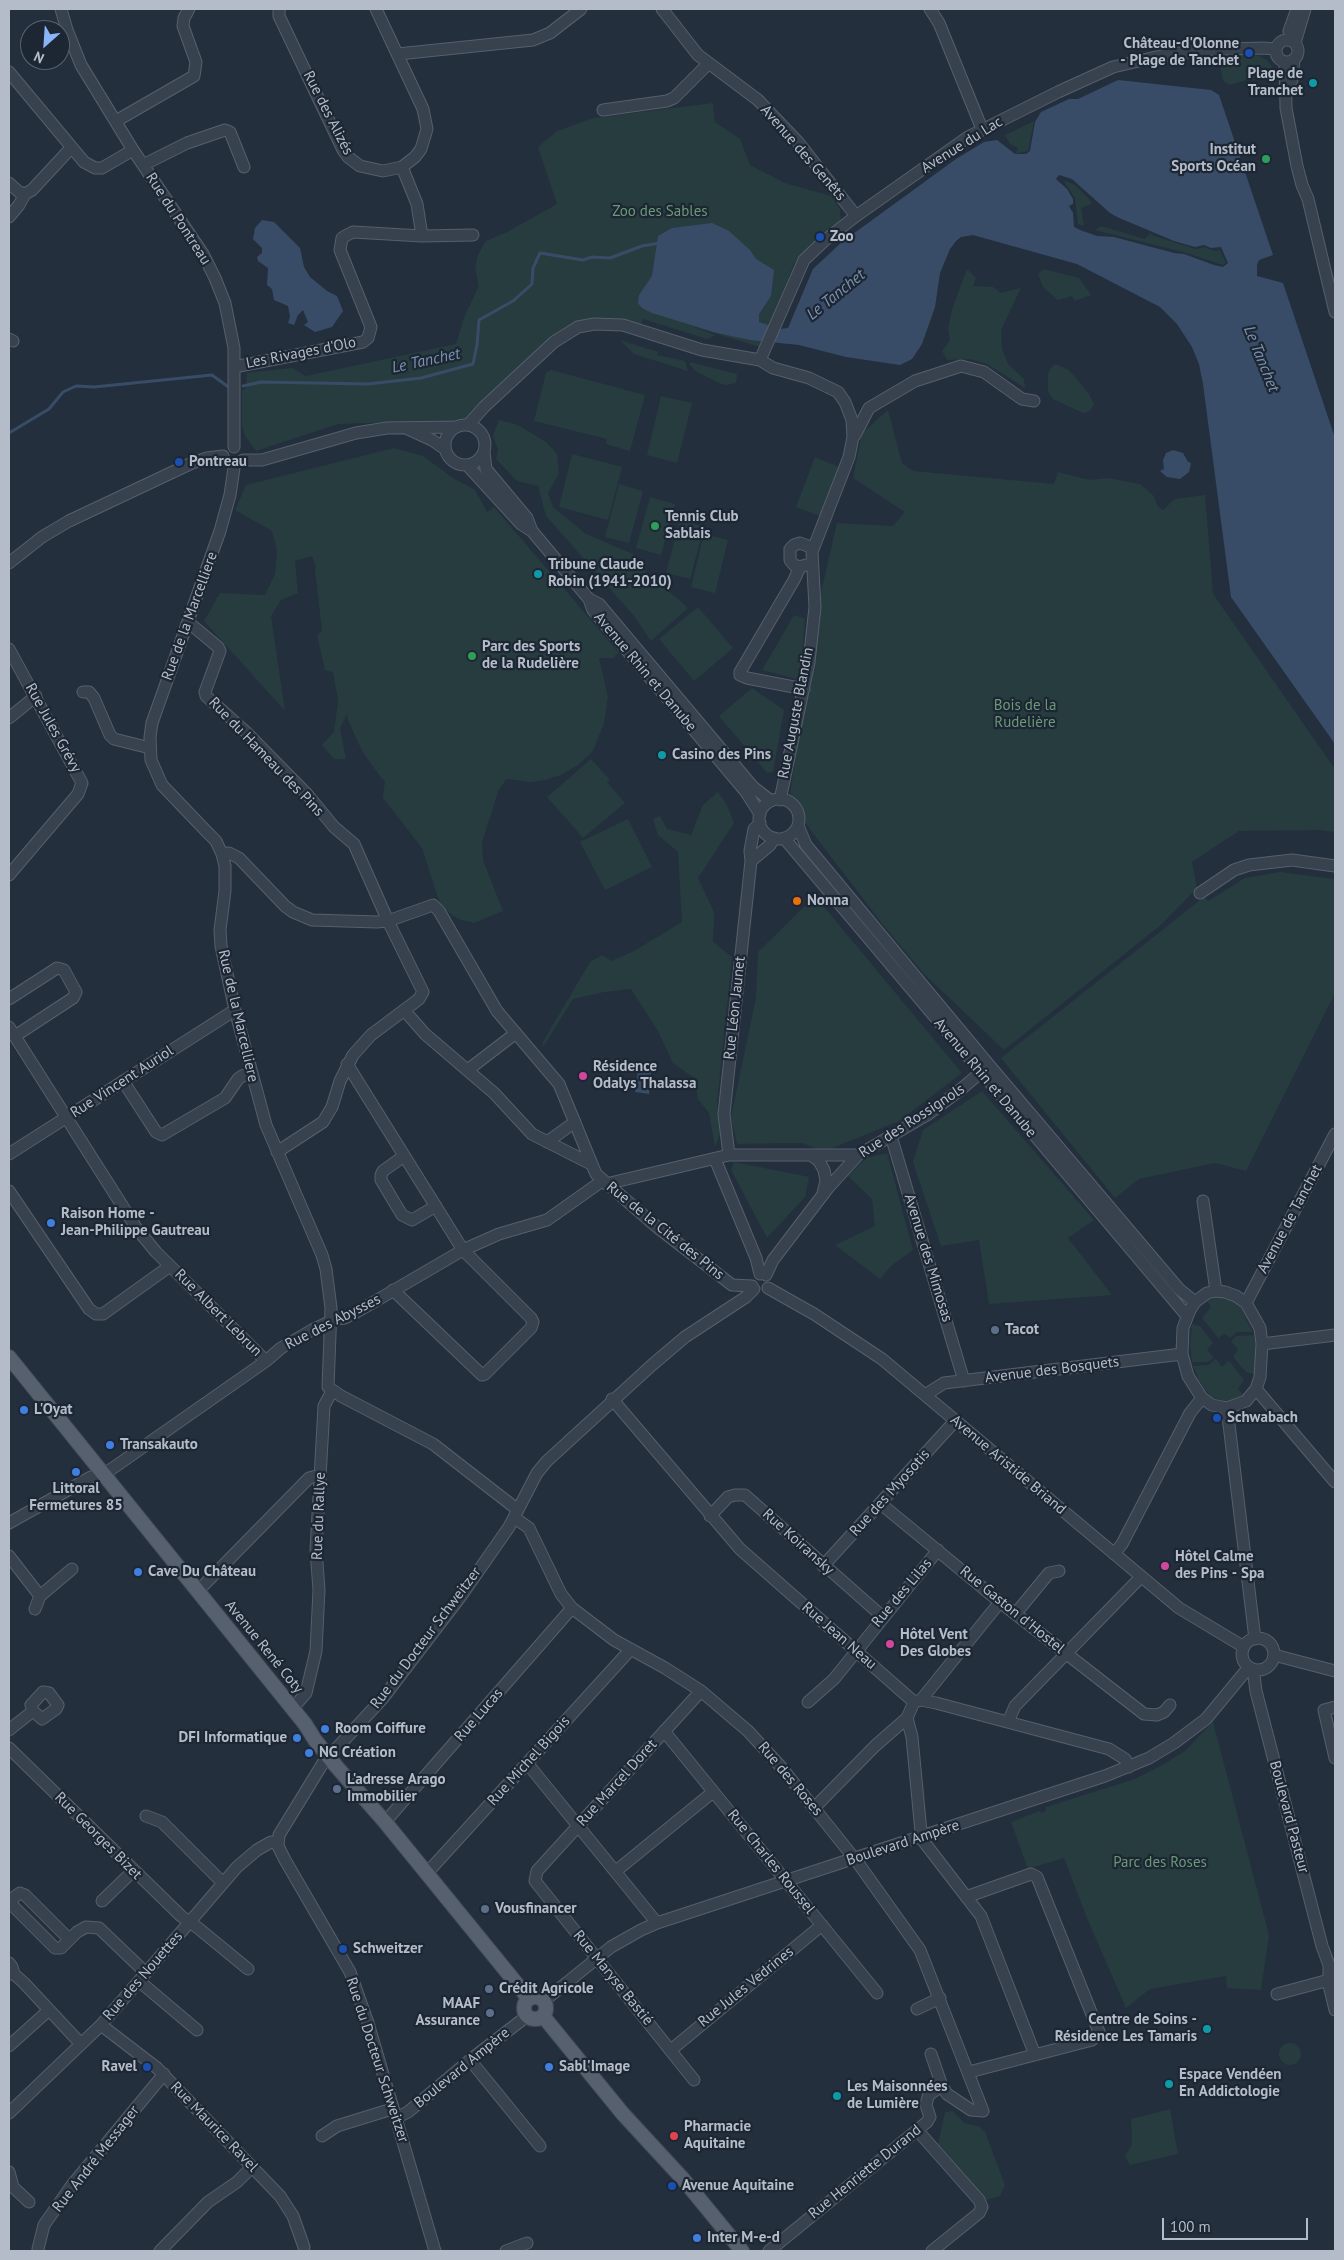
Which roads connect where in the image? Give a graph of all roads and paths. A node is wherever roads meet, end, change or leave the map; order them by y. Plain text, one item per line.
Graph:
1 (61, 9) edge
2 (189, 9) edge
3 (279, 9) edge
4 (376, 9) edge
5 (581, 9) edge
6 (662, 9) edge
7 (930, 9) edge
8 (1297, 9) edge
9 (1305, 9) edge
10 (1290, 41) junction
11 (1276, 49) junction
12 (398, 54) junction
13 (1289, 61) junction
14 (708, 64) junction
15 (9, 72) edge
16 (603, 110) dead end
17 (116, 121) junction
18 (982, 129) junction
19 (71, 148) junction
20 (133, 150) junction
21 (143, 165) junction
22 (244, 167) dead end
23 (402, 167) junction
24 (9, 183) edge
25 (24, 194) junction
26 (856, 216) junction
27 (9, 217) edge
28 (473, 235) dead end
29 (422, 236) junction
30 (1335, 312) edge
31 (760, 360) junction
32 (234, 367) junction
33 (1034, 402) dead end
34 (848, 407) junction
35 (869, 408) junction
36 (462, 426) junction
37 (404, 428) junction
38 (854, 437) junction
39 (234, 447) junction
40 (445, 449) junction
41 (484, 452) junction
42 (224, 456) junction
43 (239, 464) junction
44 (468, 465) junction
45 (532, 531) junction
46 (813, 548) junction
47 (812, 561) junction
48 (9, 563) edge
49 (800, 567) junction
50 (589, 599) junction
51 (188, 622) junction
52 (9, 649) edge
53 (804, 689) junction
54 (83, 692) dead end
55 (36, 696) junction
56 (9, 718) edge
57 (150, 748) junction
58 (776, 801) junction
59 (760, 819) junction
60 (798, 826) junction
61 (779, 838) junction
62 (222, 854) junction
63 (751, 861) junction
64 (1335, 866) edge
65 (10, 869) edge
66 (1200, 893) dead end
67 (388, 921) junction
68 (9, 999) edge
69 (235, 1010) junction
70 (404, 1010) junction
71 (12, 1031) edge
72 (516, 1033) junction
73 (347, 1064) junction
74 (985, 1069) junction
75 (468, 1070) junction
76 (251, 1073) junction
77 (123, 1080) junction
78 (67, 1118) junction
79 (575, 1122) junction
80 (1335, 1134) edge
81 (891, 1136) junction
82 (548, 1142) junction
83 (277, 1152) junction
84 (9, 1154) edge
85 (729, 1155) junction
86 (811, 1155) junction
87 (858, 1155) junction
88 (404, 1156) junction
89 (715, 1159) junction
90 (591, 1164) junction
91 (604, 1182) junction
92 (9, 1191) edge
93 (823, 1195) junction
94 (1204, 1201) dead end
95 (436, 1206) junction
96 (463, 1250) junction
97 (170, 1266) junction
98 (763, 1274) junction
99 (753, 1288) junction
100 (768, 1288) junction
101 (393, 1290) junction
102 (1216, 1291) junction
103 (1195, 1302) junction
104 (1246, 1304) junction
105 (1187, 1316) junction
106 (331, 1321) junction
107 (1335, 1336) edge
108 (1262, 1344) junction
109 (1182, 1354) junction
110 (9, 1357) edge
111 (266, 1361) junction
112 (964, 1381) junction
113 (1256, 1389) junction
114 (332, 1390) junction
115 (925, 1395) junction
116 (1202, 1398) junction
117 (612, 1399) junction
118 (1228, 1408) junction
119 (955, 1421) junction
120 (103, 1474) junction
121 (320, 1475) junction
122 (1335, 1482) edge
123 (881, 1504) junction
124 (516, 1514) junction
125 (710, 1516) junction
126 (9, 1523) edge
127 (938, 1550) junction
128 (1114, 1554) junction
129 (9, 1556) edge
130 (824, 1566) junction
131 (72, 1569) dead end
132 (1059, 1571) dead end
133 (1141, 1577) junction
134 (198, 1591) junction
135 (40, 1596) junction
136 (1000, 1602) junction
137 (572, 1608) junction
138 (35, 1609) dead end
139 (1016, 1613) junction
140 (882, 1617) junction
141 (1255, 1639) junction
142 (1244, 1646) junction
143 (631, 1649) junction
144 (855, 1650) junction
145 (1066, 1654) junction
146 (1274, 1655) junction
147 (1250, 1668) junction
148 (1335, 1672) edge
149 (1230, 1690) junction
150 (701, 1691) junction
151 (1256, 1691) junction
152 (918, 1701) junction
153 (808, 1702) dead end
154 (1170, 1705) dead end
155 (1335, 1706) edge
156 (293, 1708) junction
157 (33, 1711) dead end
158 (907, 1718) junction
159 (1008, 1722) junction
160 (9, 1730) edge
161 (664, 1732) junction
162 (9, 1748) edge
163 (331, 1755) junction
164 (1335, 1758) edge
165 (527, 1763) junction
166 (1130, 1767) junction
167 (713, 1792) junction
168 (814, 1808) junction
169 (146, 1816) dead end
170 (385, 1822) junction
171 (578, 1826) junction
172 (922, 1836) junction
173 (277, 1842) junction
174 (854, 1859) junction
175 (616, 1870) junction
176 (133, 1871) junction
177 (427, 1873) junction
178 (535, 1876) joint
179 (785, 1881) junction
180 (223, 1883) junction
181 (966, 1897) junction
182 (102, 1901) dead end
183 (189, 1922) junction
184 (656, 1923) junction
185 (822, 1925) junction
186 (69, 1939) junction
187 (597, 1959) junction
188 (9, 1963) edge
189 (248, 1969) dead end
190 (1332, 1970) edge
191 (10, 1976) edge
192 (143, 1977) junction
193 (877, 1993) dead end
194 (1276, 1994) dead end
195 (940, 1998) junction
196 (529, 1999) junction
197 (544, 2001) junction
198 (917, 2009) dead end
199 (49, 2010) junction
200 (1335, 2010) edge
201 (527, 2016) junction
202 (543, 2016) junction
203 (101, 2025) junction
204 (197, 2030) dead end
205 (81, 2044) junction
206 (9, 2046) edge
207 (671, 2050) junction
208 (931, 2054) dead end
209 (1035, 2055) junction
210 (470, 2060) junction
211 (969, 2072) junction
212 (164, 2074) junction
213 (694, 2080) dead end
214 (942, 2086) junction
215 (9, 2113) edge
216 (394, 2114) junction
217 (623, 2114) junction
218 (918, 2130) junction
219 (322, 2136) dead end
220 (540, 2146) dead end
221 (252, 2167) junction
222 (9, 2172) edge
223 (29, 2202) dead end
224 (527, 2243) dead end
225 (38, 2249) dead end
226 (305, 2250) edge
227 (160, 2251) edge
228 (435, 2251) edge
229 (506, 2251) edge
230 (732, 2251) edge
231 (742, 2251) edge
232 (769, 2251) edge
233 (932, 2251) edge

1 - 17 street, Rue du Pontreau
2 - 17 street
3 - 23 street, Rue des Alizés
4 - 12 street
5 - 12 street
6 - 14 street, Avenue des Genêts
7 - 18 street
8 - 10 street
9 - 10 street
10 - 11 street
10 - 13 street
11 - 13 street
11 - 18 street, Avenue du Lac
12 - 23 street
13 - 30 street
14 - 16 street
14 - 26 street, Avenue des Genêts
15 - 19 street
17 - 20 street, Rue du Pontreau
18 - 26 street, Avenue du Lac
19 - 20 street
19 - 25 street
20 - 21 street, Rue du Pontreau
21 - 22 street
21 - 32 street, Rue du Pontreau
23 - 29 street
24 - 25 street
25 - 27 street
26 - 31 street, Avenue du Lac
28 - 29 street, Les Rivages d'Olo
29 - 32 street, Les Rivages d'Olo
31 - 34 street, Rue Auguste Blandin
31 - 36 street, Rue Auguste Blandin
32 - 39 street, Rue du Pontreau
33 - 35 street
34 - 35 street
34 - 38 street, Rue Auguste Blandin
35 - 38 street
36 - 37 street
36 - 40 street
36 - 41 street
37 - 40 street
37 - 43 street
38 - 46 street, Rue Auguste Blandin
39 - 42 street
39 - 43 street
40 - 44 street
41 - 44 street
41 - 45 street, Avenue Rhin et Danube
42 - 43 street
42 - 48 street
43 - 51 street, Rue de la Marcelliere
44 - 45 street, Avenue Rhin et Danube
45 - 50 street, Avenue Rhin et Danube
46 - 47 street, Rue Auguste Blandin
46 - 49 street
47 - 49 street
47 - 53 street, Rue Auguste Blandin
49 - 53 street
50 - 58 street, Avenue Rhin et Danube
50 - 59 street, Avenue Rhin et Danube
51 - 57 street, Rue de la Marcelliere
51 - 67 street, Rue du Hameau des Pins
52 - 55 street, Rue Jules Grévy
53 - 58 street, Rue Auguste Blandin
54 - 57 street
55 - 56 street
55 - 65 street, Rue Jules Grévy
57 - 62 street, Rue de la Marcelliere
58 - 59 street
58 - 60 street
59 - 61 street
59 - 63 street, Rue Léon Jaunet
60 - 61 street
60 - 74 street, Avenue Rhin et Danube
61 - 63 street
61 - 74 street, Avenue Rhin et Danube
62 - 67 street, Rue de la Cité des Pins
62 - 69 street, Rue de la Marcelliere
63 - 85 street, Rue Léon Jaunet
64 - 66 street
67 - 70 street
67 - 72 street, Rue de la Cité des Pins
68 - 71 street
69 - 76 street, Rue de la Marcelliere
69 - 77 street, Rue Vincent Auriol
70 - 73 street
70 - 75 street
71 - 78 street
72 - 75 street
72 - 79 street, Rue de la Cité des Pins
73 - 83 street
73 - 88 street
74 - 81 street, Rue des Rossignols
74 - 103 street, Avenue Rhin et Danube
74 - 105 street, Avenue Rhin et Danube
75 - 82 street
76 - 77 street
76 - 83 street, Rue de la Marcelliere
77 - 78 street, Rue Vincent Auriol
78 - 84 street, Rue Vincent Auriol
78 - 97 street
79 - 82 street
79 - 90 street, Rue de la Cité des Pins
80 - 104 street, Avenue de Tanchet
81 - 87 street, Rue des Rossignols
81 - 112 street, Avenue des Mimosas
82 - 90 street
83 - 106 street, Rue de la Marcelliere
85 - 86 street, Rue des Abysses
85 - 89 street, Rue des Abysses
86 - 87 street, Rue des Abysses
86 - 93 street
87 - 93 street, Rue des Rossignols
88 - 95 street
88 - 95 street
89 - 91 street, Rue des Abysses
89 - 98 street
90 - 91 street, Rue de la Cité des Pins
91 - 96 street, Rue des Abysses
91 - 99 street, Rue de la Cité des Pins
92 - 97 street, Rue Albert Lebrun
93 - 98 street, Rue des Rossignols
94 - 102 street
95 - 96 street
96 - 101 street, Rue des Abysses
96 - 101 street
97 - 111 street, Rue Albert Lebrun
98 - 99 street
98 - 100 street
99 - 100 street
99 - 117 street, Rue du Docteur Schweitzer
100 - 115 street, Avenue Aristide Briand
101 - 106 street, Rue des Abysses
102 - 103 street
102 - 104 street
103 - 105 street
104 - 108 street
105 - 109 street
106 - 111 street, Rue des Abysses
106 - 114 street, Rue du Rallye
107 - 108 street
108 - 113 street
109 - 112 street, Avenue des Bosquets
109 - 116 street
110 - 120 main road, Avenue René Coty
111 - 120 street, Rue des Abysses
112 - 115 street, Avenue des Bosquets
113 - 118 street
113 - 122 street
114 - 121 street, Rue du Rallye
114 - 124 street, Rue des Roses
115 - 119 street, Avenue Aristide Briand
116 - 118 street
116 - 128 street
117 - 124 street, Rue du Docteur Schweitzer
117 - 125 street, Rue Jean Neau
118 - 141 street
119 - 123 street, Rue des Myosotis
119 - 128 street, Avenue Aristide Briand
120 - 126 street, Rue des Abysses
120 - 134 main road, Avenue René Coty
121 - 134 street
121 - 156 street, Rue du Rallye
123 - 127 street, Rue Gaston d'Hostel
123 - 130 street, Rue des Myosotis
124 - 137 street, Rue des Roses
124 - 163 street, Rue du Docteur Schweitzer
125 - 130 street, Rue Koiransky
125 - 144 street, Rue Jean Neau
127 - 136 street, Rue Gaston d'Hostel
127 - 140 street, Rue des Lilas
128 - 133 street, Avenue Aristide Briand
129 - 135 street
130 - 140 street, Rue Koiransky
131 - 135 street
132 - 139 street
133 - 142 street, Avenue Aristide Briand
133 - 145 street
134 - 156 main road, Avenue René Coty
135 - 138 street
136 - 139 street, Rue Gaston d'Hostel
136 - 152 street
137 - 143 street, Rue des Roses
137 - 170 street, Rue Lucas
139 - 145 street, Rue Gaston d'Hostel
140 - 144 street, Rue des Lilas
141 - 142 street
141 - 146 street
142 - 147 street
143 - 150 street, Rue des Roses
143 - 165 street, Rue Michel Bigois
144 - 152 street, Rue Jean Neau
144 - 153 street, Rue des Lilas
145 - 154 street, Rue Gaston d'Hostel
145 - 159 street
146 - 147 street
146 - 148 street
147 - 149 street, Boulevard Ampère
147 - 151 street, Boulevard Pasteur
149 - 151 street
149 - 166 street, Boulevard Ampère
150 - 161 street, Rue Marcel Doret
150 - 168 street, Rue des Roses
151 - 190 street, Boulevard Pasteur
152 - 158 street
152 - 159 street, Rue Jean Neau
155 - 164 street
156 - 163 main road, Avenue René Coty
157 - 160 street
158 - 168 street
158 - 172 street
159 - 166 street, Rue Jean Neau
161 - 167 street, Rue Charles Roussel
161 - 171 street, Rue Marcel Doret
162 - 176 street, Rue Georges Bizet
163 - 170 main road, Avenue René Coty
163 - 173 street, Rue du Docteur Schweitzer
165 - 171 street
165 - 177 street, Rue Michel Bigois
166 - 172 street, Boulevard Ampère
167 - 175 street
167 - 179 street, Rue Charles Roussel
168 - 174 street, Rue des Roses
169 - 180 street
170 - 177 main road, Avenue René Coty
171 - 175 street
171 - 178 street, Rue Marcel Doret
172 - 174 street, Boulevard Ampère
172 - 181 street
173 - 180 street, Rue des Nouettes
173 - 216 street, Rue du Docteur Schweitzer
174 - 179 street, Boulevard Ampère
174 - 195 street, Rue des Roses
175 - 184 street
176 - 182 street
176 - 183 street, Rue Georges Bizet
177 - 196 main road, Avenue René Coty
178 - 187 street, Rue Maryse Bastié
179 - 184 street, Boulevard Ampère
179 - 185 street, Rue Charles Roussel
180 - 183 street, Rue des Nouettes
181 - 209 street
181 - 209 street
183 - 189 street, Rue Georges Bizet
183 - 192 street, Rue des Nouettes
184 - 187 street, Boulevard Ampère
185 - 193 street, Rue Charles Roussel
185 - 207 street, Rue Jules Vedrines
186 - 186 street
186 - 192 street
187 - 197 street, Boulevard Ampère
187 - 207 street, Rue Maryse Bastié
188 - 191 street
190 - 194 street
190 - 200 street, Boulevard Pasteur
191 - 199 street
192 - 203 street, Rue des Nouettes
192 - 204 street
195 - 198 street
195 - 211 street, Rue des Roses
196 - 197 main road
196 - 201 main road
197 - 202 main road
199 - 205 street
199 - 206 street
201 - 202 main road
201 - 210 street, Boulevard Ampère
202 - 217 main road
203 - 205 street, Rue des Nouettes
203 - 212 street, Rue Maurice Ravel
205 - 215 street, Rue des Nouettes
207 - 213 street, Rue Maryse Bastié
208 - 214 street
209 - 211 street
210 - 216 street, Boulevard Ampère
210 - 220 street
211 - 214 street, Rue des Roses
212 - 221 street, Rue Maurice Ravel
212 - 225 street, Rue André Messager
214 - 218 street, Rue Henriette Durand
216 - 219 street, Boulevard Ampère
216 - 228 street, Rue du Docteur Schweitzer
217 - 230 main road
217 - 231 main road
218 - 232 street, Rue Henriette Durand
218 - 233 street
221 - 226 street, Rue Maurice Ravel
221 - 227 street
222 - 223 street
224 - 229 street

